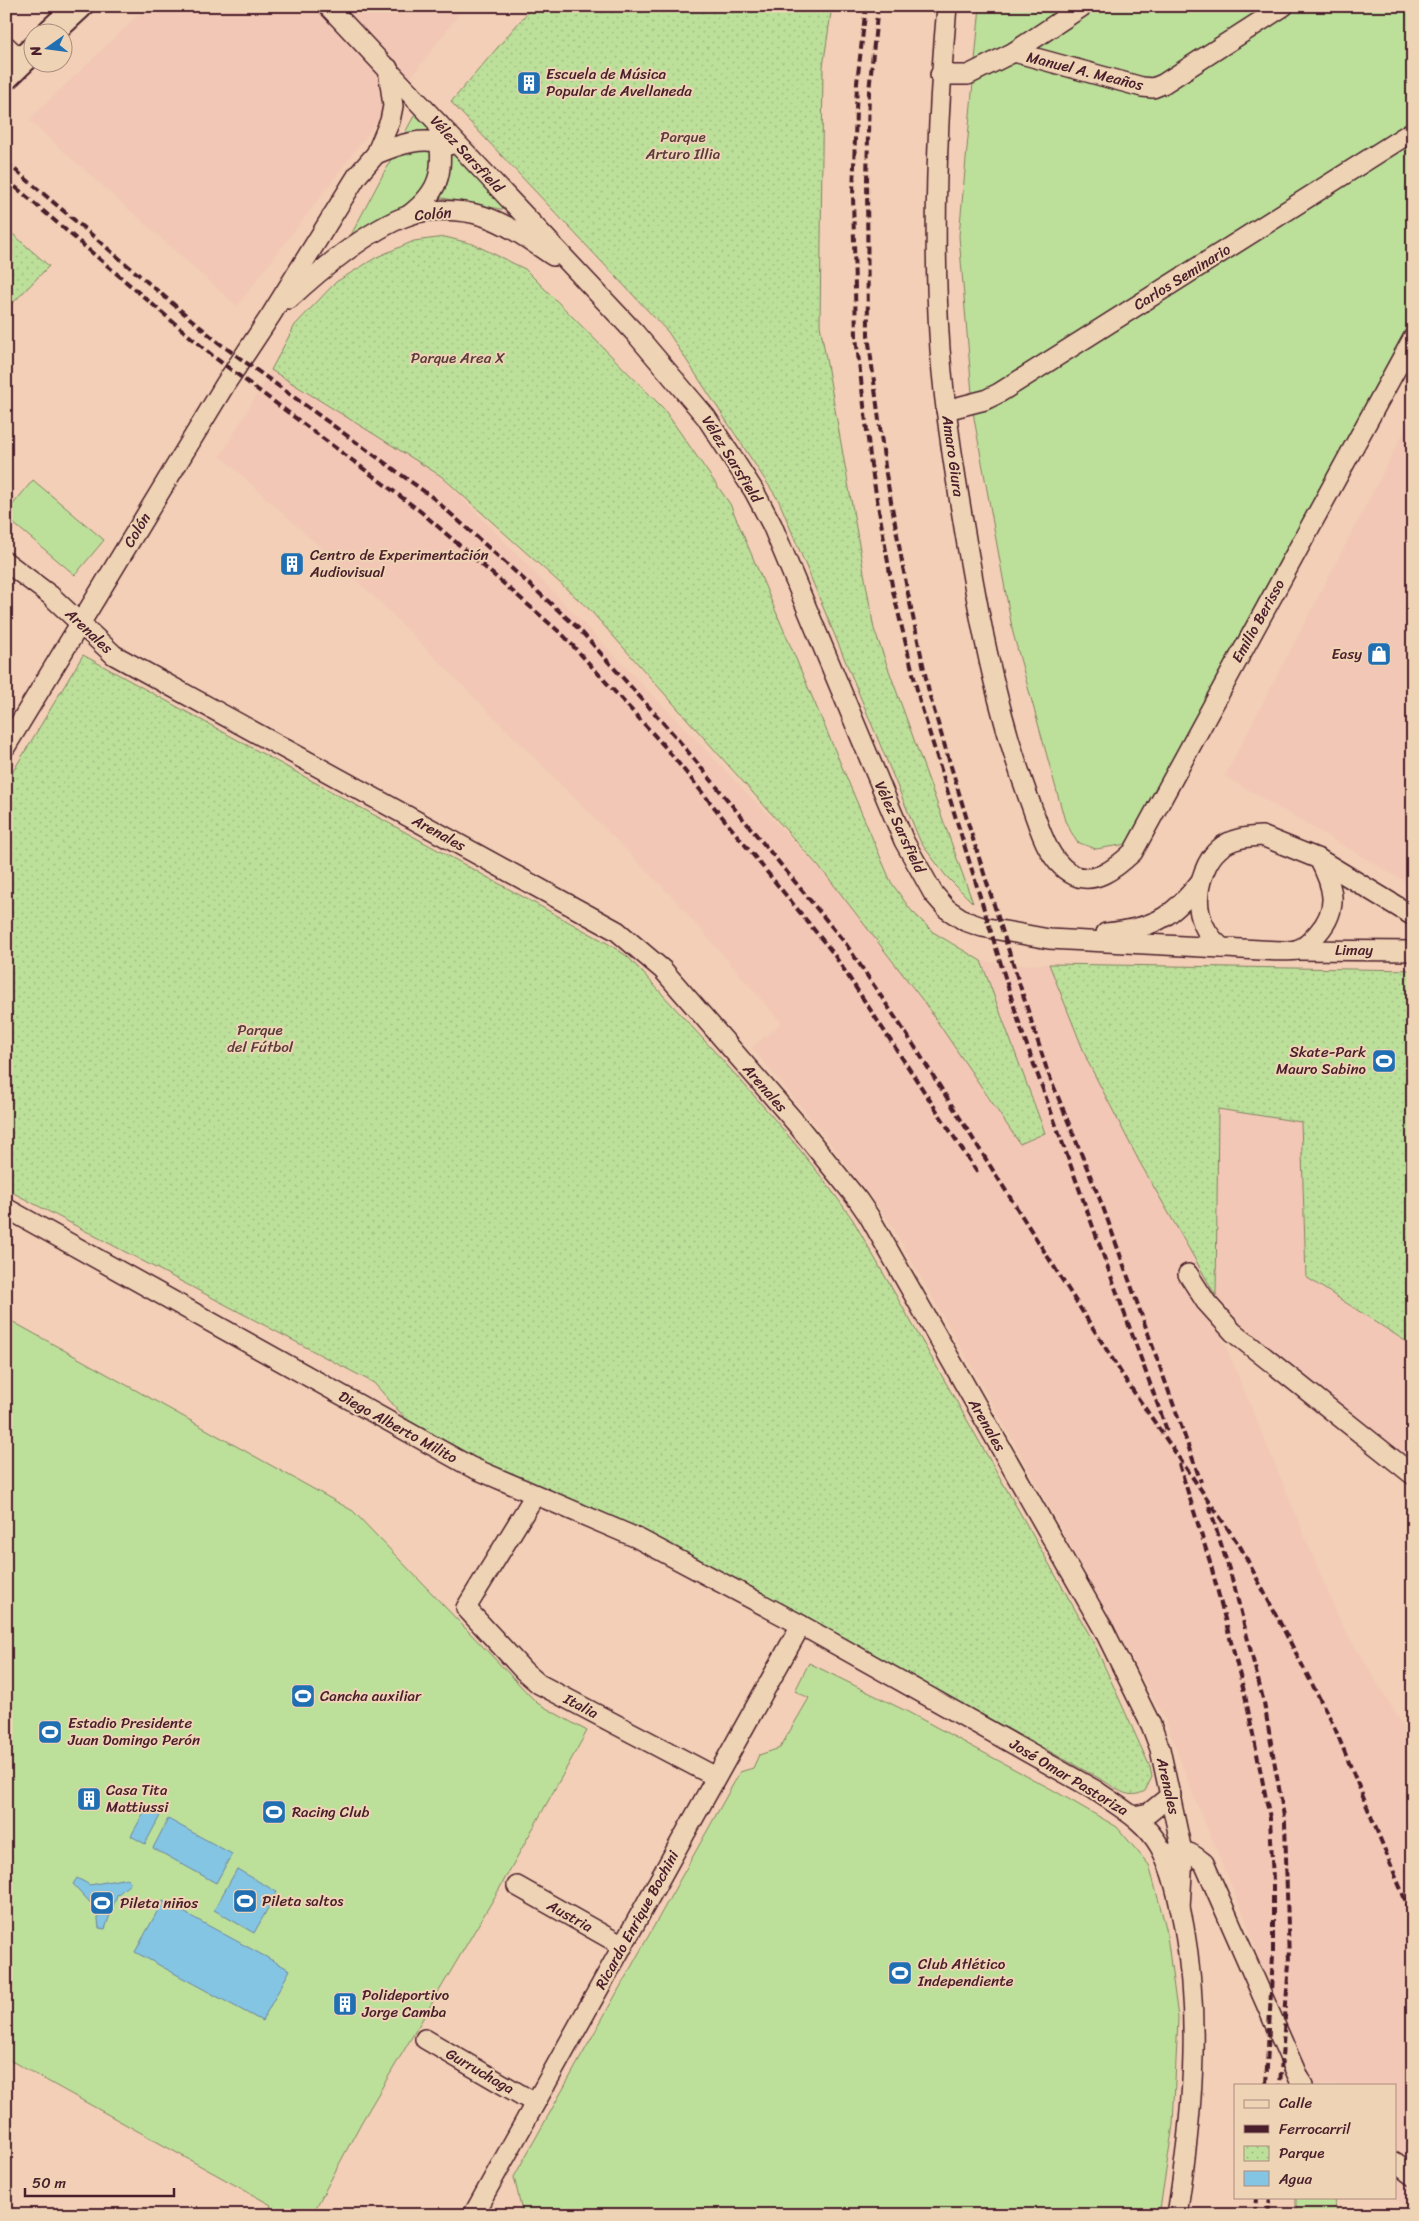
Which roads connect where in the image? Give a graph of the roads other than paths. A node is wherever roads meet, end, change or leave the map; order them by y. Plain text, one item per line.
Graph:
1 (79, 6) edge
2 (328, 6) edge
3 (947, 6) edge
4 (1083, 6) edge
5 (1284, 6) edge
6 (62, 22) edge
7 (1014, 52) junction
8 (388, 68) junction
9 (940, 75) junction
10 (438, 123) junction
11 (1413, 131) edge
12 (440, 142) junction
13 (462, 150) junction
14 (376, 154) junction
15 (409, 216) junction
16 (581, 275) junction
17 (271, 315) junction
18 (1413, 338) edge
19 (946, 410) junction
20 (6, 562) edge
21 (81, 623) junction
22 (6, 746) edge
23 (1318, 859) junction
24 (1081, 877) joint
25 (1200, 882) junction
26 (1413, 916) edge
27 (1049, 939) junction
28 (1222, 948) junction
29 (1296, 950) junction
30 (1413, 950) edge
31 (6, 1208) edge
32 (1188, 1274) dead end
33 (1413, 1475) edge
34 (535, 1496) junction
35 (801, 1625) junction
36 (716, 1777) junction
37 (1171, 1795) junction
38 (1134, 1816) junction
39 (1182, 1850) junction
40 (1164, 1856) junction
41 (517, 1886) dead end
42 (1180, 1908) junction
43 (623, 1946) junction
44 (425, 2039) dead end
45 (1302, 2084) edge
46 (535, 2103) junction
47 (1396, 2163) edge
48 (1413, 2176) edge
49 (473, 2215) edge
50 (1177, 2215) edge

1 - 6 main road
2 - 8 street, Vélez Sarsfield
3 - 9 street, Amaro Giura
4 - 7 street
5 - 7 street, Manuel A. Meaños
7 - 9 street
8 - 10 street, Vélez Sarsfield
8 - 14 street, Colón
9 - 19 street, Amaro Giura
10 - 12 street
10 - 13 street, Vélez Sarsfield
11 - 19 street, Carlos Seminario
12 - 13 street
12 - 14 street
12 - 15 street
13 - 16 street, Vélez Sarsfield
14 - 17 street, Colón
15 - 16 street, Colón
15 - 17 street, Colón
16 - 27 street, Vélez Sarsfield
17 - 21 street, Colón
18 - 24 street, Emilio Berisso
19 - 24 street, Amaro Giura
20 - 21 street, Arenales
21 - 22 street, Colón
21 - 37 street, Arenales
23 - 25 street
23 - 26 street
23 - 29 street
25 - 27 street, Vélez Sarsfield
25 - 28 street
27 - 28 street, Vélez Sarsfield
28 - 29 street
29 - 30 street, Limay
31 - 34 street, Diego Alberto Milito
32 - 33 street
34 - 35 street, Diego Alberto Milito
34 - 36 street, Italia
35 - 36 street, Ricardo Enrique Bochini
35 - 38 street, José Omar Pastoriza
36 - 43 street, Ricardo Enrique Bochini
37 - 38 street
37 - 39 street, Arenales
38 - 40 street, José Omar Pastoriza
39 - 40 street
39 - 42 street, Arenales
39 - 45 street
40 - 42 street, José Omar Pastoriza
41 - 43 street, Austria
42 - 50 street, José Omar Pastoriza
43 - 46 street, Ricardo Enrique Bochini
44 - 46 street, Gurruchaga
46 - 49 street, Ricardo Enrique Bochini
47 - 48 street

